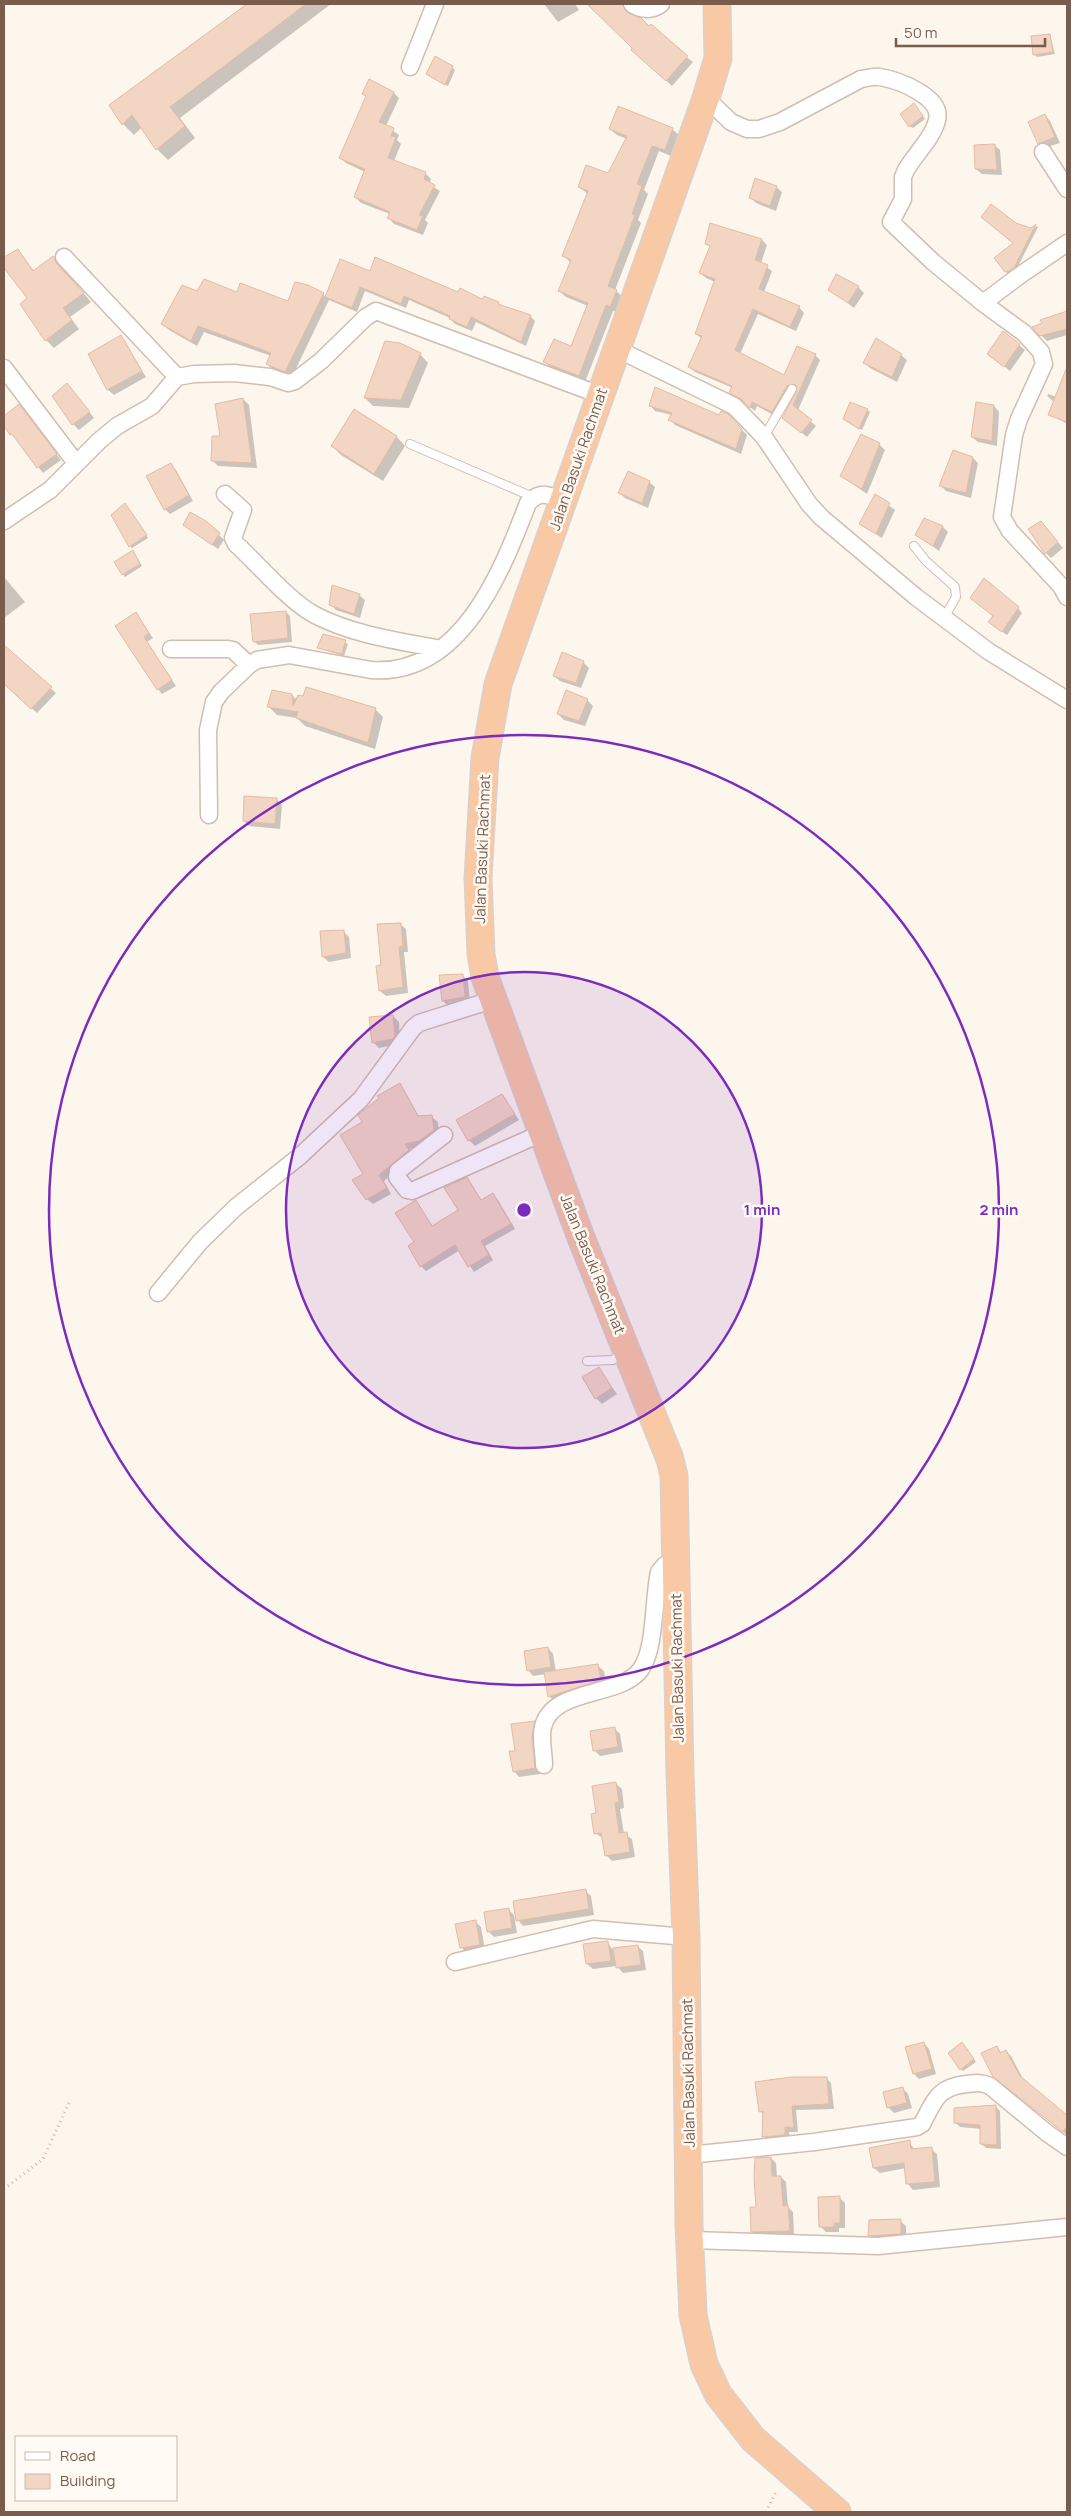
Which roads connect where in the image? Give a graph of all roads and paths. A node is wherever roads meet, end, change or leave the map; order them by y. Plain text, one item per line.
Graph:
1 (435, 4) edge
2 (632, 4) edge
3 (661, 4) edge
4 (717, 4) edge
5 (410, 67) dead end
6 (706, 98) junction
7 (1043, 152) dead end
8 (1067, 189) edge
9 (1067, 243) edge
10 (64, 257) dead end
11 (983, 304) junction
12 (617, 349) junction
13 (4, 368) edge
14 (177, 378) junction
15 (792, 389) dead end
16 (600, 395) junction
17 (764, 437) junction
18 (410, 444) dead end
19 (76, 463) junction
20 (224, 494) dead end
21 (533, 497) junction
22 (563, 501) junction
23 (4, 521) edge
24 (914, 546) dead end
25 (1067, 597) edge
26 (944, 618) junction
27 (171, 649) dead end
28 (440, 649) junction
29 (249, 665) junction
30 (1067, 700) edge
31 (210, 815) dead end
32 (492, 1000) junction
33 (542, 1133) junction
34 (444, 1135) dead end
35 (158, 1293) dead end
36 (626, 1348) junction
37 (587, 1361) dead end
38 (676, 1559) junction
39 (544, 1765) dead end
40 (686, 1937) junction
41 (455, 1962) dead end
42 (69, 2103) dead end
43 (1067, 2147) edge
44 (689, 2155) junction
45 (4, 2188) edge
46 (1067, 2227) edge
47 (690, 2240) junction
48 (837, 2512) edge

1 - 5 street
2 - 3 street
4 - 6 highway, Jalan Basuki Rachmat
6 - 11 street
6 - 12 highway, Jalan Basuki Rachmat
7 - 8 street
9 - 11 street
10 - 14 street
11 - 25 street
12 - 16 highway, Jalan Basuki Rachmat
12 - 17 street
13 - 19 street
14 - 16 street
14 - 19 street
15 - 17 lane
16 - 22 highway, Jalan Basuki Rachmat
17 - 26 street
18 - 21 lane
19 - 23 street
20 - 28 street
21 - 22 street
21 - 28 street
22 - 32 highway, Jalan Basuki Rachmat
24 - 26 lane
26 - 30 street
27 - 29 street
28 - 29 street
29 - 31 street
32 - 33 highway, Jalan Basuki Rachmat
32 - 35 street
33 - 34 street
33 - 36 highway, Jalan Basuki Rachmat
36 - 37 lane
36 - 38 highway, Jalan Basuki Rachmat
38 - 39 street
38 - 40 highway, Jalan Basuki Rachmat
40 - 41 street
40 - 44 highway, Jalan Basuki Rachmat
42 - 45 path
43 - 44 street
44 - 47 highway, Jalan Basuki Rachmat
46 - 47 street
47 - 48 highway, Jalan Basuki Rachmat

